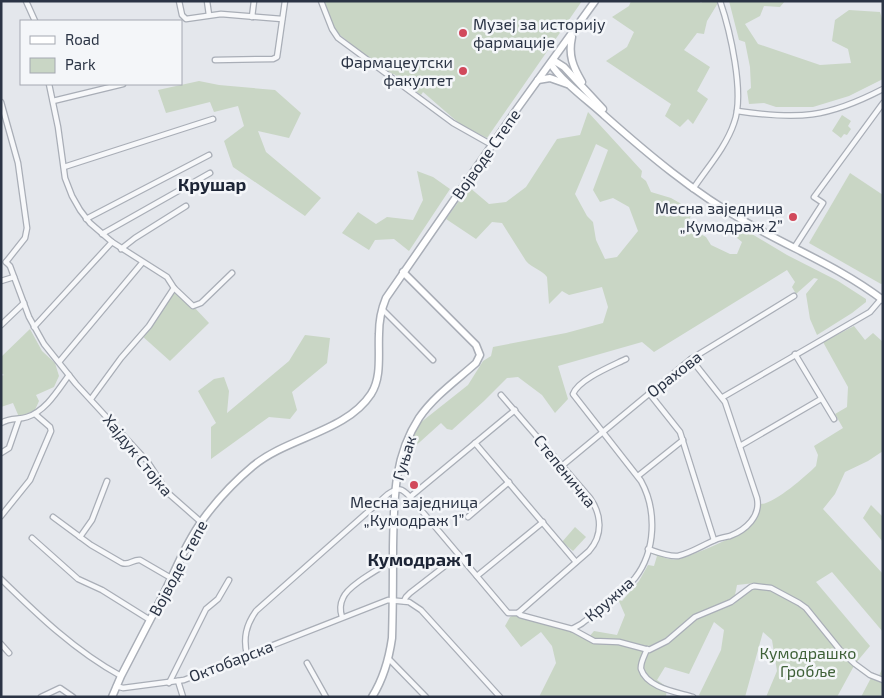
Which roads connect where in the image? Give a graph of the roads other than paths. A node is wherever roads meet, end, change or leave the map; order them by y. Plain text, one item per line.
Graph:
1 (26, 1) edge
2 (179, 1) edge
3 (207, 1) edge
4 (254, 1) edge
5 (285, 1) edge
6 (321, 1) edge
7 (595, 1) edge
8 (720, 1) edge
9 (209, 15) junction
10 (252, 17) junction
11 (282, 19) junction
12 (36, 20) edge
13 (573, 33) junction
14 (215, 60) dead end
15 (552, 62) junction
16 (537, 81) junction
17 (50, 85) edge
18 (119, 85) edge
19 (570, 85) junction
20 (883, 89) edge
21 (588, 92) junction
22 (53, 101) junction
23 (1, 102) edge
24 (883, 103) edge
25 (737, 111) junction
26 (212, 119) dead end
27 (624, 133) junction
28 (492, 145) junction
29 (209, 155) dead end
30 (64, 167) junction
31 (210, 174) dead end
32 (693, 189) junction
33 (186, 206) dead end
34 (86, 219) junction
35 (102, 234) junction
36 (112, 242) junction
37 (121, 248) junction
38 (794, 248) junction
39 (4, 262) edge
40 (142, 263) junction
41 (403, 272) junction
42 (232, 273) dead end
43 (14, 277) junction
44 (1, 281) edge
45 (174, 288) junction
46 (794, 296) dead end
47 (882, 298) edge
48 (24, 303) junction
49 (382, 309) junction
50 (1, 324) edge
51 (34, 327) junction
52 (795, 354) junction
53 (626, 359) dead end
54 (690, 359) junction
55 (433, 360) dead end
56 (59, 362) junction
57 (69, 375) junction
58 (649, 393) junction
59 (501, 395) dead end
60 (722, 398) junction
61 (91, 399) junction
62 (821, 399) junction
63 (515, 410) junction
64 (35, 414) junction
65 (19, 419) junction
66 (834, 419) dead end
67 (1, 423) edge
68 (602, 432) junction
69 (683, 440) junction
70 (476, 443) junction
71 (740, 446) junction
72 (1, 453) edge
73 (563, 465) junction
74 (638, 476) junction
75 (107, 481) dead end
76 (510, 482) junction
77 (395, 489) junction
78 (410, 497) junction
79 (1, 516) edge
80 (53, 517) dead end
81 (468, 517) dead end
82 (201, 522) junction
83 (543, 522) junction
84 (80, 537) junction
85 (32, 538) dead end
86 (714, 540) junction
87 (648, 549) junction
88 (459, 555) junction
89 (393, 560) junction
90 (576, 562) junction
91 (477, 576) junction
92 (171, 578) junction
93 (1, 579) edge
94 (229, 580) dead end
95 (393, 600) junction
96 (404, 601) junction
97 (518, 612) junction
98 (342, 617) junction
99 (150, 620) junction
100 (572, 629) junction
101 (1, 644) edge
102 (647, 649) junction
103 (9, 653) dead end
104 (248, 655) junction
105 (389, 659) junction
106 (307, 663) dead end
107 (121, 676) junction
108 (883, 680) edge
109 (178, 681) junction
110 (168, 683) junction
111 (116, 686) junction
112 (42, 697) edge
113 (73, 697) edge
114 (112, 697) edge
115 (183, 697) edge
116 (326, 697) edge
117 (372, 697) edge
118 (426, 697) edge
119 (500, 697) edge
120 (692, 697) edge

1 - 12 street
2 - 9 street
3 - 9 street
4 - 10 street
5 - 11 street
6 - 28 street
7 - 13 street, Војводе Степе
8 - 25 street
9 - 10 street
10 - 11 street
11 - 14 street
13 - 15 street, Војводе Степе
13 - 21 street
15 - 16 street, Војводе Степе
15 - 19 street
15 - 21 street
16 - 19 street
16 - 28 street, Војводе Степе
17 - 22 street
18 - 22 street
19 - 27 street
20 - 25 street
21 - 27 street
22 - 30 street
23 - 39 street
24 - 38 street
25 - 32 street
26 - 30 street
27 - 32 street
28 - 41 street, Војводе Степе
29 - 34 street
30 - 34 street
31 - 35 street
32 - 38 street
33 - 37 street
34 - 35 street
35 - 36 street
36 - 37 street
36 - 51 street
37 - 40 street
38 - 47 street
39 - 43 street
40 - 45 street
40 - 56 street
41 - 49 street, Војводе Степе
41 - 77 street, Гуњак
42 - 45 street
43 - 44 street
43 - 48 street
45 - 61 street, Хајдук Стојка
46 - 54 street, Орахова
47 - 52 street
48 - 50 street
48 - 51 street
49 - 55 street
49 - 82 street, Војводе Степе
51 - 56 street
52 - 60 street
52 - 62 street
53 - 68 street, Кружна
54 - 58 street, Орахова
54 - 60 street
56 - 57 street
57 - 61 street
57 - 64 street
58 - 68 street, Орахова
58 - 69 street
59 - 63 street, Степеничка
60 - 71 street
61 - 82 street, Хајдук Стојка
62 - 66 street
62 - 71 street
63 - 70 street
63 - 73 street, Степеничка
64 - 65 street
64 - 79 street
65 - 67 street
65 - 72 street
68 - 73 street, Орахова
68 - 74 street, Кружна
69 - 74 street
69 - 86 street
70 - 76 street
70 - 78 street
71 - 86 street
73 - 90 street, Степеничка
74 - 87 street, Кружна
75 - 84 street
76 - 81 street
76 - 83 street
77 - 78 street
77 - 89 street, Гуњак
77 - 104 street
78 - 88 street
80 - 84 street
82 - 92 street, Војводе Степе
83 - 90 street
83 - 91 street
84 - 92 street
85 - 99 street
86 - 87 street
87 - 100 street, Кружна
88 - 91 street
88 - 96 street
89 - 95 street, Гуњак
89 - 98 street
90 - 97 street, Степеничка
91 - 97 street
92 - 99 street, Војводе Степе
93 - 107 street
94 - 110 street
95 - 96 street
95 - 98 street, Октобарска
95 - 105 street, Гуњак
96 - 119 street
97 - 100 street
98 - 104 street, Октобарска
99 - 107 street, Војводе Степе
100 - 102 street
101 - 103 street
102 - 108 street
102 - 120 street
104 - 109 street, Октобарска
105 - 117 street, Гуњак
105 - 118 street
106 - 116 street
107 - 111 street, Војводе Степе
109 - 110 street, Октобарска
109 - 115 street
110 - 111 street, Октобарска
111 - 114 street, Војводе Степе
112 - 113 street

